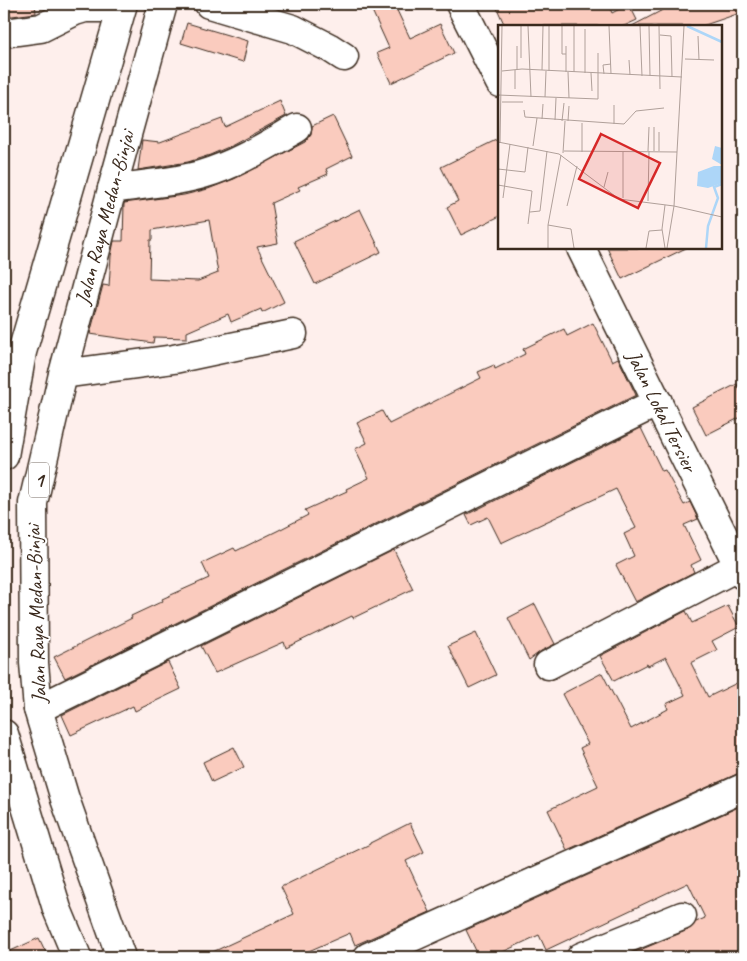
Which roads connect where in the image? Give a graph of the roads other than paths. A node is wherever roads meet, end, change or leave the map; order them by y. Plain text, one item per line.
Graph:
1 (164, 4) edge
2 (209, 4) edge
3 (460, 4) edge
4 (122, 6) edge
5 (4, 33) edge
6 (344, 57) dead end
7 (498, 79) edge
8 (297, 128) dead end
9 (112, 189) junction
10 (582, 249) edge
11 (293, 334) dead end
12 (63, 374) junction
13 (658, 402) junction
14 (4, 456) edge
15 (741, 570) edge
16 (548, 664) dead end
17 (38, 709) junction
18 (4, 734) edge
19 (743, 788) edge
20 (682, 916) dead end
21 (77, 957) edge
22 (121, 957) edge
23 (368, 957) edge
24 (581, 957) edge

1 - 9 street, Jalan Raya Medan-Binjai / 1
2 - 6 street
3 - 7 street
4 - 5 street
4 - 14 street, Jalan Raya Medan-Binjai / 1
8 - 9 street
9 - 12 street, Jalan Raya Medan-Binjai / 1
10 - 13 street, Jalan Lokal Tersier
11 - 12 street
12 - 17 street, Jalan Raya Medan-Binjai / 1
13 - 15 street, Jalan Lokal Tersier
13 - 17 street
15 - 16 street
17 - 22 street, Jalan Raya Medan-Binjai / 1
18 - 21 street
19 - 23 street
20 - 24 street

